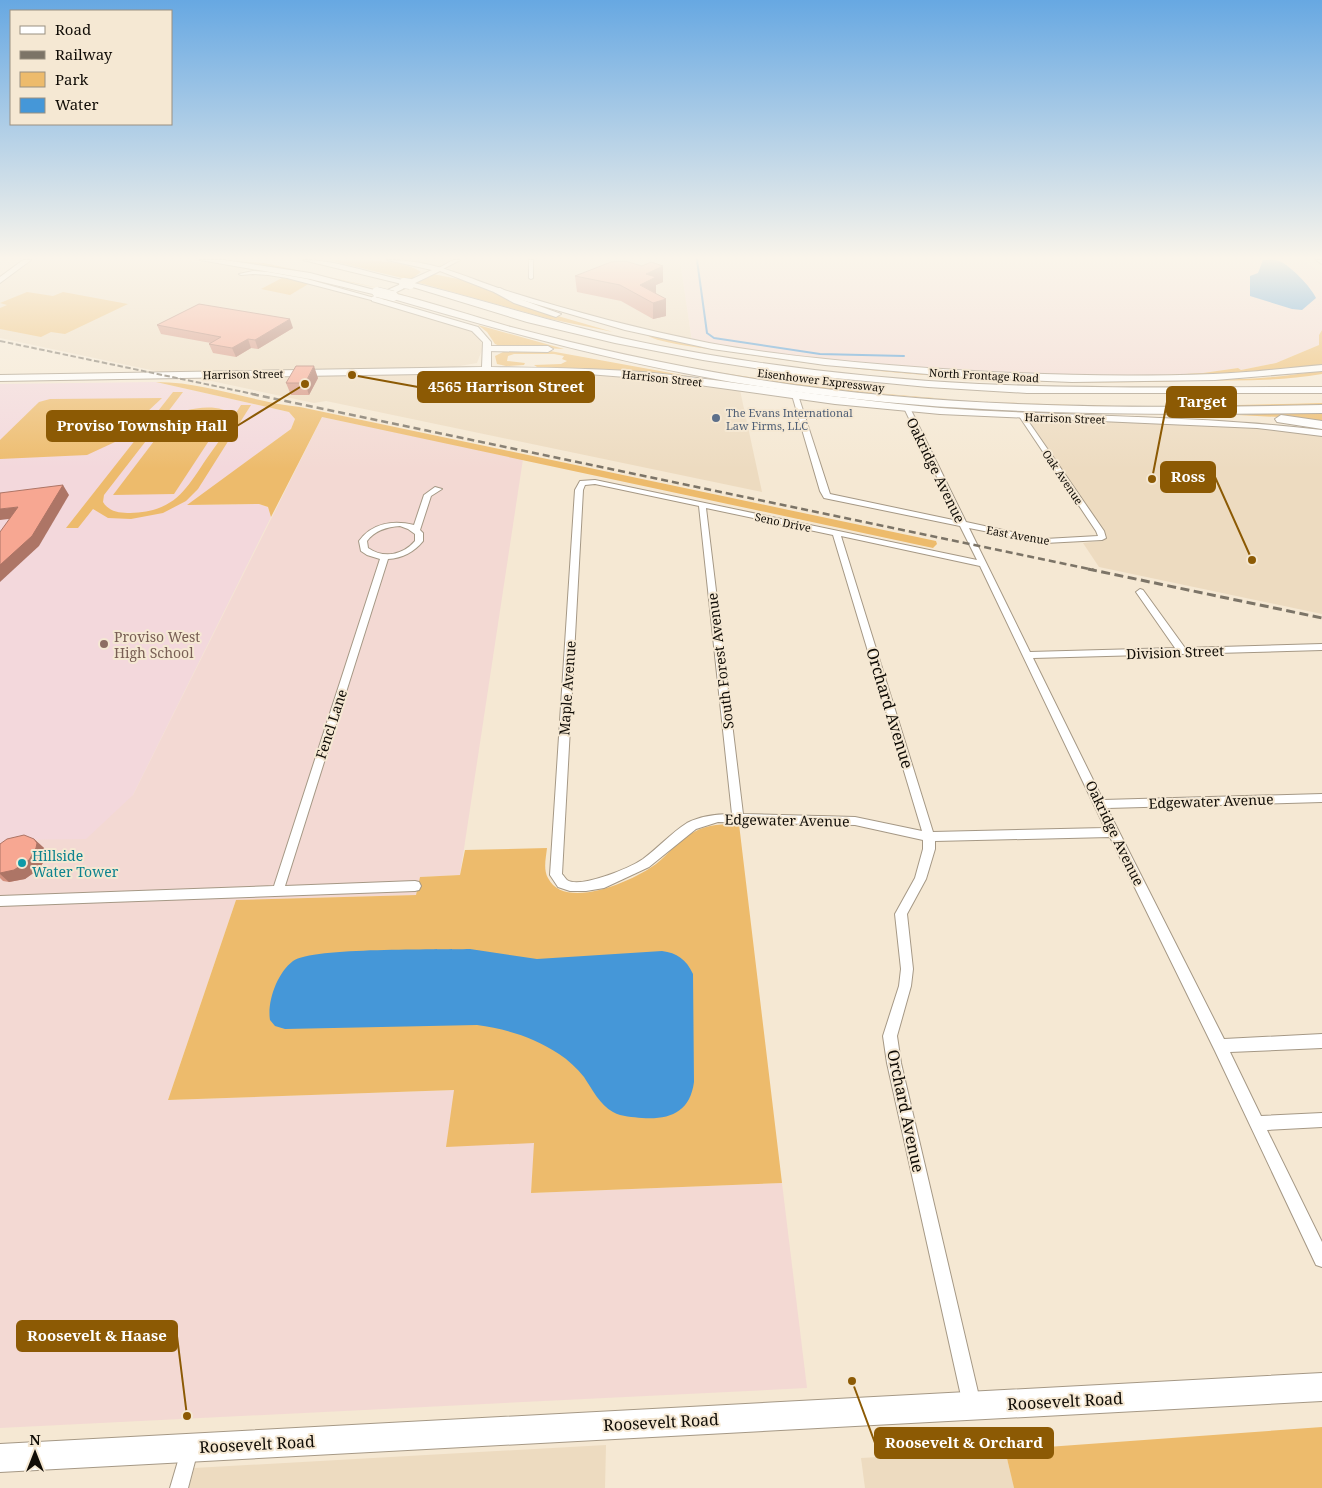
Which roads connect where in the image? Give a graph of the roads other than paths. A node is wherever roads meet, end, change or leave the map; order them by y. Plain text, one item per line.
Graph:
1 (477, 329) edge
2 (519, 329) edge
3 (536, 329) edge
4 (569, 329) edge
5 (611, 329) edge
6 (635, 329) edge
7 (490, 349) junction
8 (1322, 368) edge
9 (788, 369) junction
10 (486, 370) junction
11 (1322, 376) edge
12 (0, 378) edge
13 (726, 378) junction
14 (1322, 388) edge
15 (1032, 390) junction
16 (795, 396) junction
17 (1322, 398) edge
18 (907, 408) junction
19 (1322, 408) edge
20 (1080, 411) junction
21 (1022, 416) junction
22 (1322, 425) edge
23 (1322, 433) edge
24 (583, 483) joint
25 (438, 489) dead end
26 (702, 504) junction
27 (963, 525) junction
28 (416, 530) junction
29 (836, 533) junction
30 (1102, 538) joint
31 (385, 557) junction
32 (983, 564) junction
33 (1140, 592) dead end
34 (1322, 647) edge
35 (1183, 652) junction
36 (1029, 655) junction
37 (1322, 798) edge
38 (1100, 804) junction
39 (738, 818) junction
40 (1113, 832) junction
41 (929, 837) junction
42 (415, 886) dead end
43 (570, 886) joint
44 (278, 891) junction
45 (0, 901) edge
46 (1322, 1041) edge
47 (1220, 1046) junction
48 (1322, 1120) edge
49 (1257, 1123) junction
50 (1322, 1259) edge
51 (1322, 1387) edge
52 (972, 1406) junction
53 (190, 1447) junction
54 (0, 1458) edge
55 (180, 1488) edge

1 - 7 main road
2 - 13 highway
3 - 17 highway, Eisenhower Expressway
4 - 9 highway, Eisenhower Expressway
5 - 9 highway
6 - 8 main road, North Frontage Road
7 - 10 main road
7 - 13 highway
9 - 15 highway, Eisenhower Expressway
10 - 12 main road, Harrison Street
10 - 16 main road, Harrison Street
11 - 15 highway
13 - 20 highway
14 - 15 highway, Eisenhower Expressway
16 - 18 main road, Harrison Street
16 - 27 street, East Avenue
18 - 21 main road, Harrison Street
18 - 27 street, Oakridge Avenue
19 - 20 highway
20 - 22 highway
21 - 23 main road, Harrison Street
21 - 30 street, Oak Avenue
24 - 26 street, Seno Drive
24 - 43 street, Maple Avenue
25 - 28 street
26 - 29 street, Seno Drive
26 - 39 street, South Forest Avenue
27 - 30 street, East Avenue
27 - 32 street, Oakridge Avenue
28 - 31 street
28 - 31 street
29 - 32 street, Seno Drive
29 - 41 street, Orchard Avenue
31 - 44 street, Fencl Lane
32 - 36 street, Oakridge Avenue
33 - 35 street
34 - 35 street, Division Street
35 - 36 street, Division Street
36 - 38 street, Oakridge Avenue
37 - 38 street, Edgewater Avenue
38 - 40 street, Oakridge Avenue
39 - 41 street, Edgewater Avenue
39 - 43 street, Edgewater Avenue
40 - 41 street, Edgewater Avenue
40 - 47 street, Oakridge Avenue
41 - 52 street, Orchard Avenue
42 - 44 street
44 - 45 street
46 - 47 street
47 - 49 street, Oakridge Avenue
48 - 49 street
49 - 50 street, Oakridge Avenue
51 - 52 main road, Roosevelt Road
52 - 53 main road, Roosevelt Road
53 - 54 main road, Roosevelt Road
53 - 55 street

